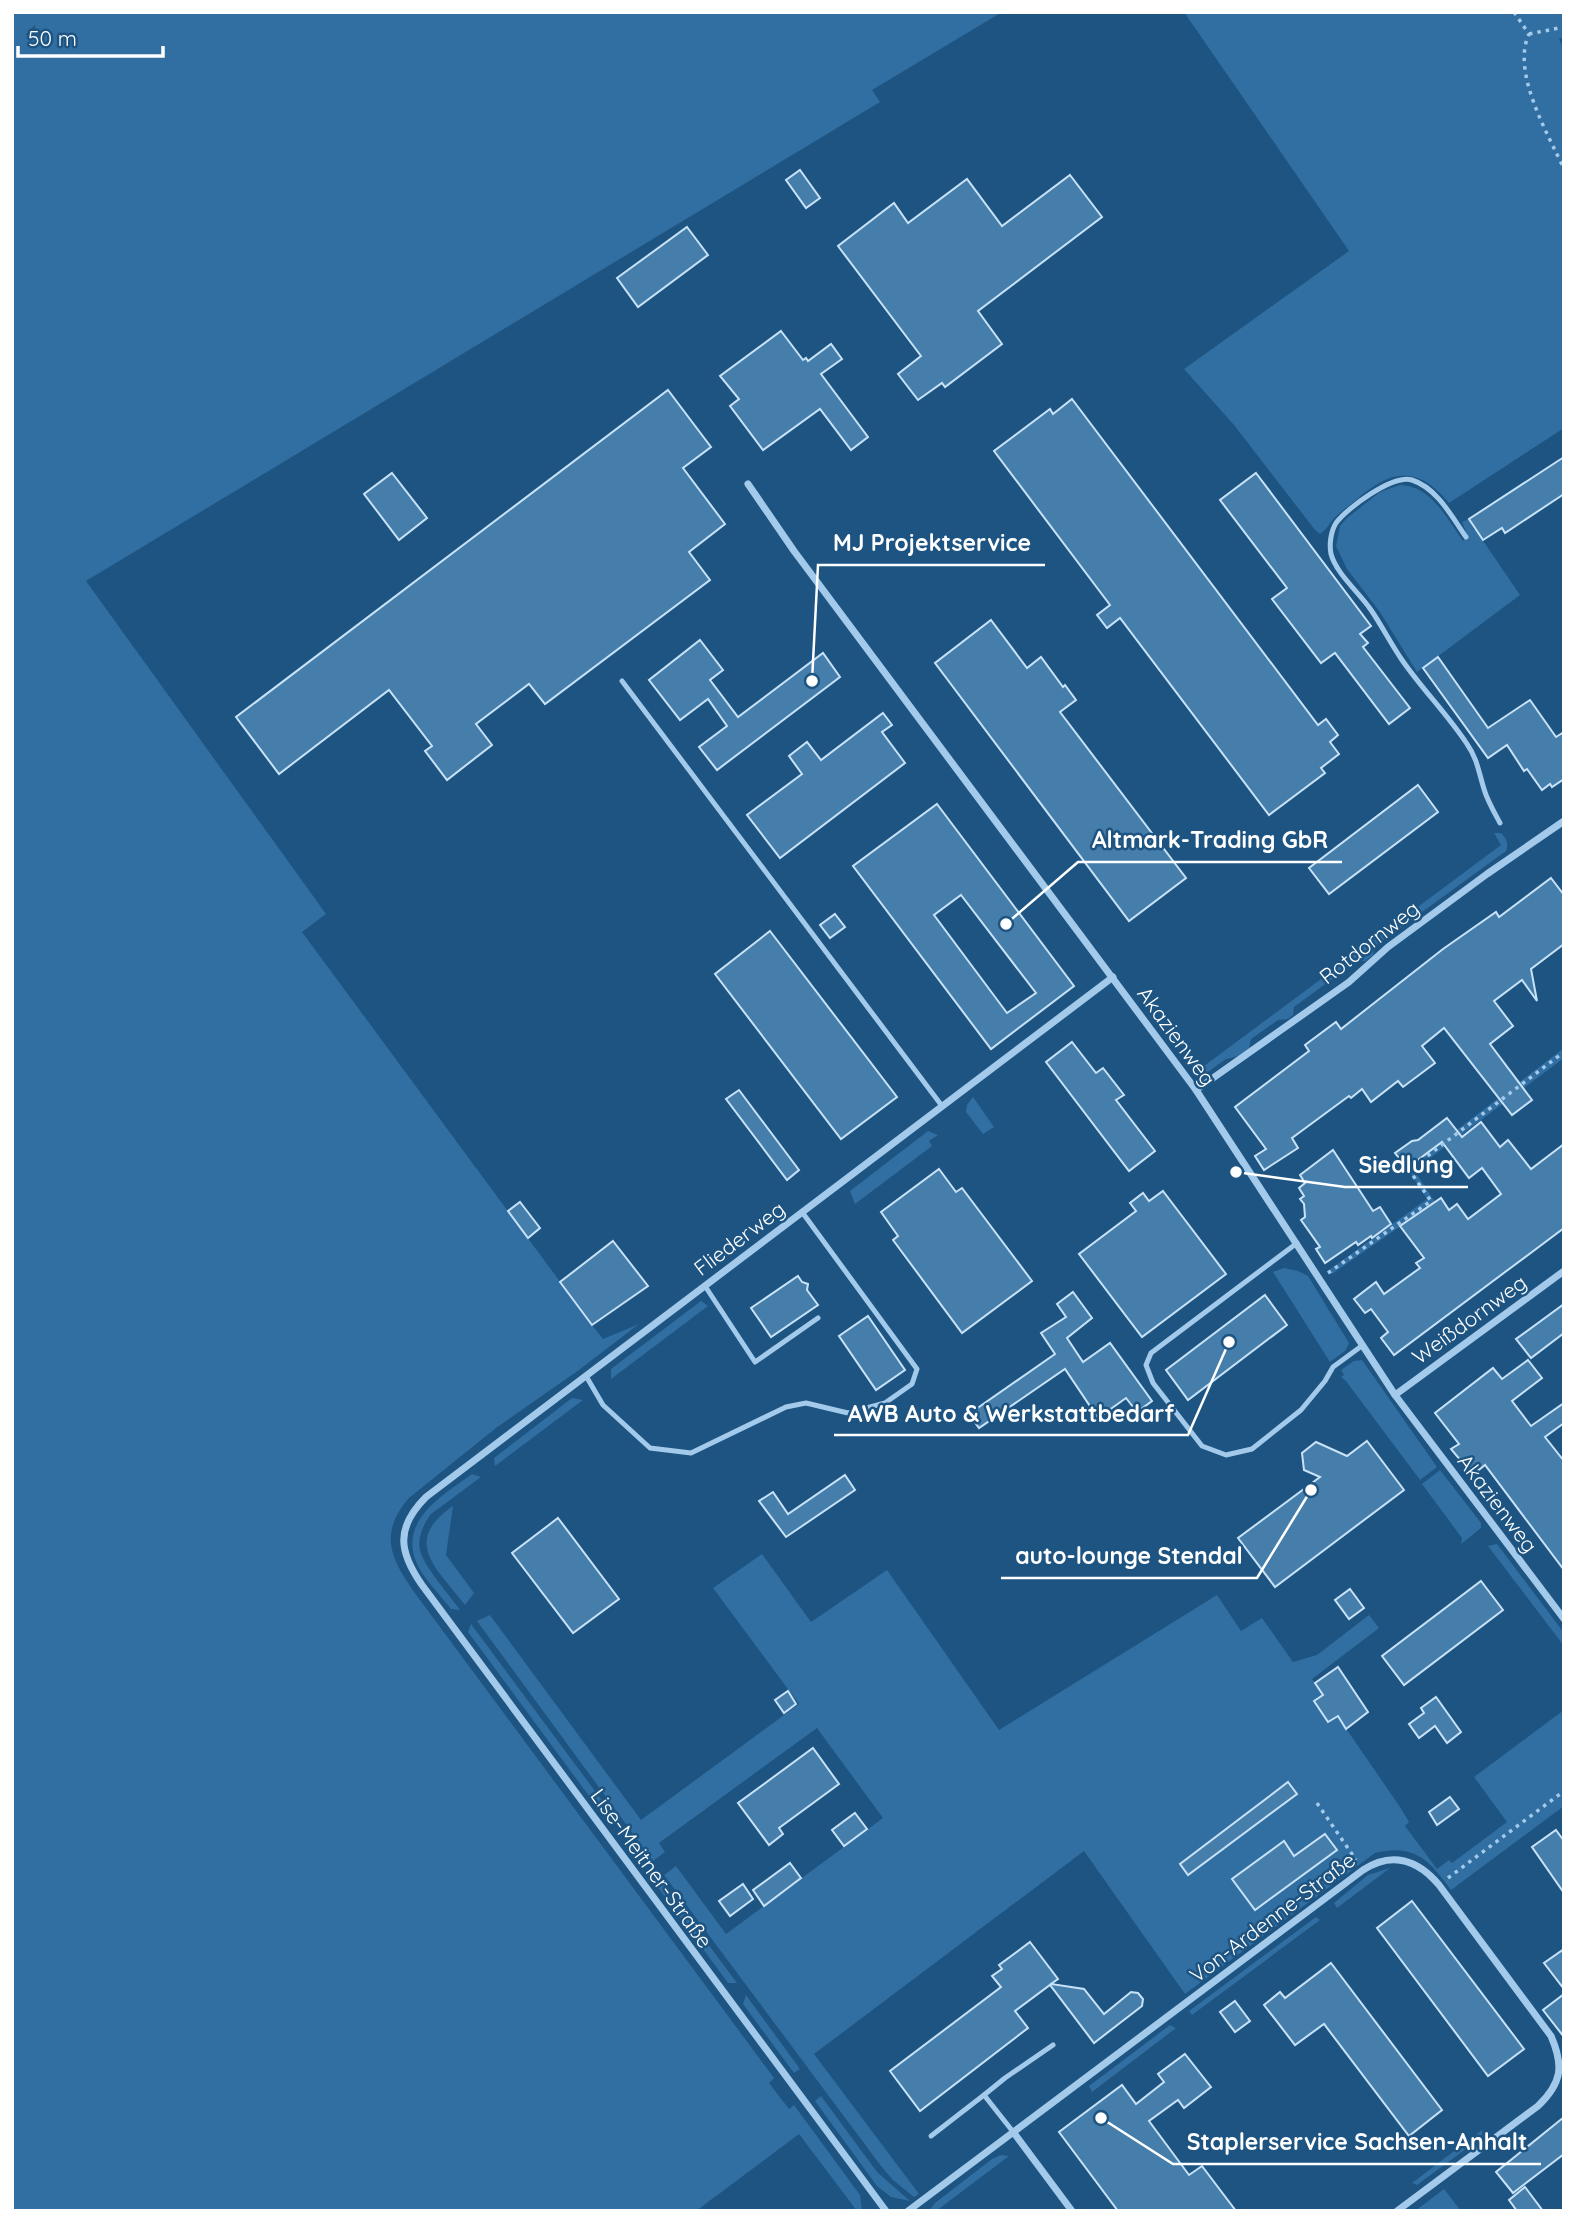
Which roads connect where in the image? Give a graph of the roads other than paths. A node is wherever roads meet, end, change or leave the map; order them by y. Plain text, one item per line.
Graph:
1 (748, 484) dead end
2 (1466, 537) dead end
3 (622, 681) dead end
4 (1564, 821) edge
5 (1500, 823) dead end
6 (1112, 977) junction
7 (1196, 1090) junction
8 (942, 1106) junction
9 (802, 1212) junction
10 (1297, 1243) junction
11 (1564, 1271) edge
12 (705, 1286) junction
13 (818, 1318) dead end
14 (1363, 1345) junction
15 (586, 1376) junction
16 (1395, 1395) junction
17 (404, 1540) joint
18 (1564, 1619) edge
19 (1053, 2045) dead end
20 (984, 2095) junction
21 (1014, 2133) junction
22 (931, 2137) dead end
23 (886, 2211) edge
24 (908, 2211) edge
25 (1072, 2211) edge
26 (1397, 2211) edge

1 - 6 street, Akazienweg
2 - 5 lane
3 - 8 lane
4 - 7 street, Rotdornweg
6 - 7 street, Akazienweg
6 - 8 street, Fliederweg
7 - 10 street, Akazienweg
8 - 9 street, Fliederweg
9 - 12 street, Fliederweg
9 - 15 lane
10 - 14 street, Akazienweg
10 - 14 lane
11 - 16 street, Weißdornweg
12 - 13 lane
12 - 15 street, Fliederweg
14 - 16 street, Akazienweg
15 - 17 street, Fliederweg
16 - 18 street, Akazienweg
17 - 23 street, Lise-Meitner-Straße
19 - 20 lane
20 - 21 lane
20 - 22 lane
21 - 24 street, Von-Ardenne-Straße
21 - 25 street
21 - 26 street, Von-Ardenne-Straße

